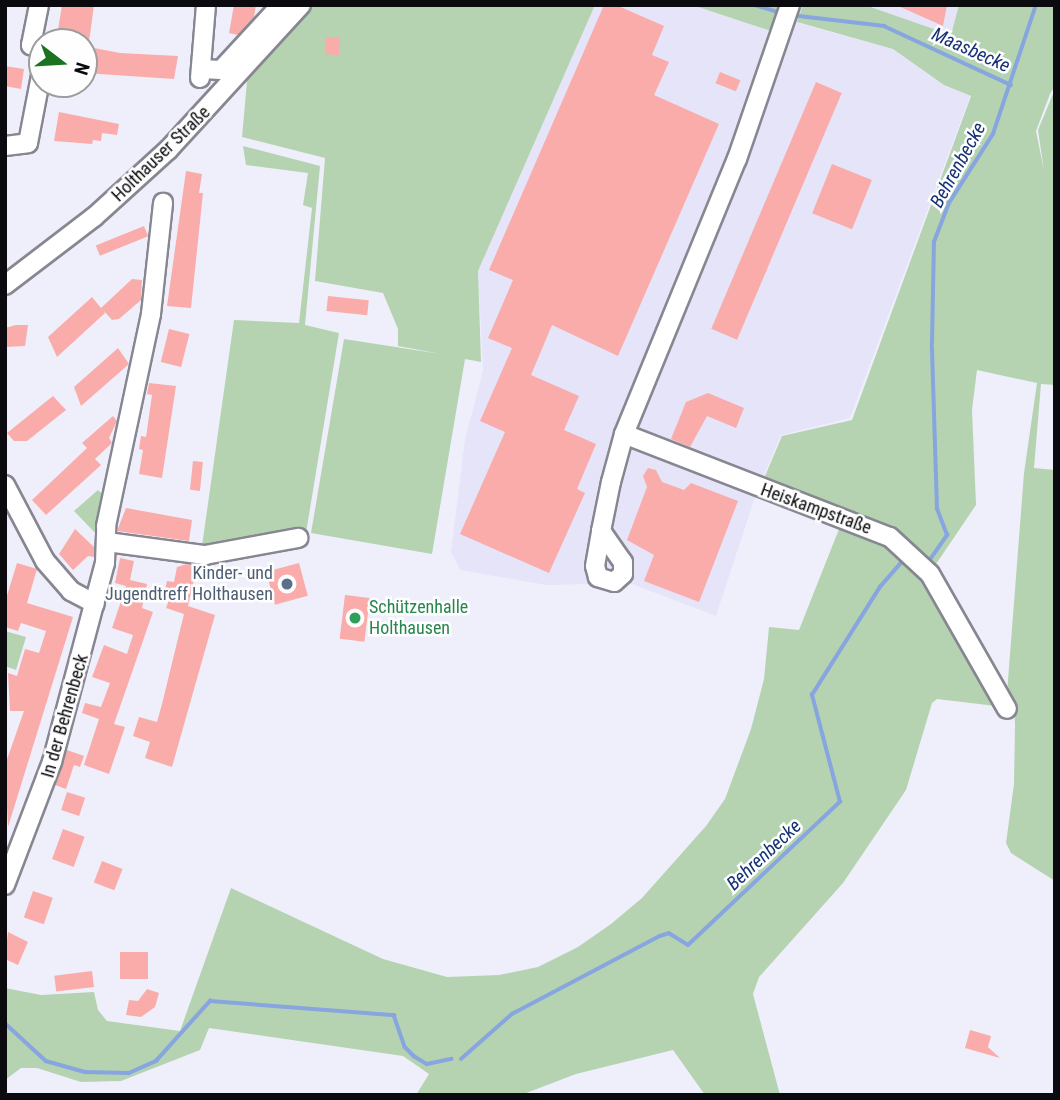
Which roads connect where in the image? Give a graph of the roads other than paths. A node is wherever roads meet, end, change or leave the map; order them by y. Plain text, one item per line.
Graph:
1 (39, 5) edge
2 (206, 5) edge
3 (281, 5) edge
4 (301, 5) edge
5 (790, 5) edge
6 (35, 28) edge
7 (36, 98) edge
8 (5, 146) edge
9 (163, 203) dead end
10 (5, 285) edge
11 (624, 434) junction
12 (6, 488) edge
13 (601, 531) dead end
14 (298, 538) dead end
15 (107, 542) junction
16 (95, 604) junction
17 (1007, 709) dead end
18 (13, 844) edge
19 (5, 885) edge

1 - 6 street
2 - 3 street
4 - 10 street, Holthauser Straße
5 - 11 street
7 - 8 street
9 - 15 street, In der Behrenbeck
11 - 13 street
11 - 17 street, Heiskampstraße
12 - 16 street
14 - 15 street
15 - 16 street, In der Behrenbeck
16 - 18 street, In der Behrenbeck
18 - 19 street, In der Behrenbeck

